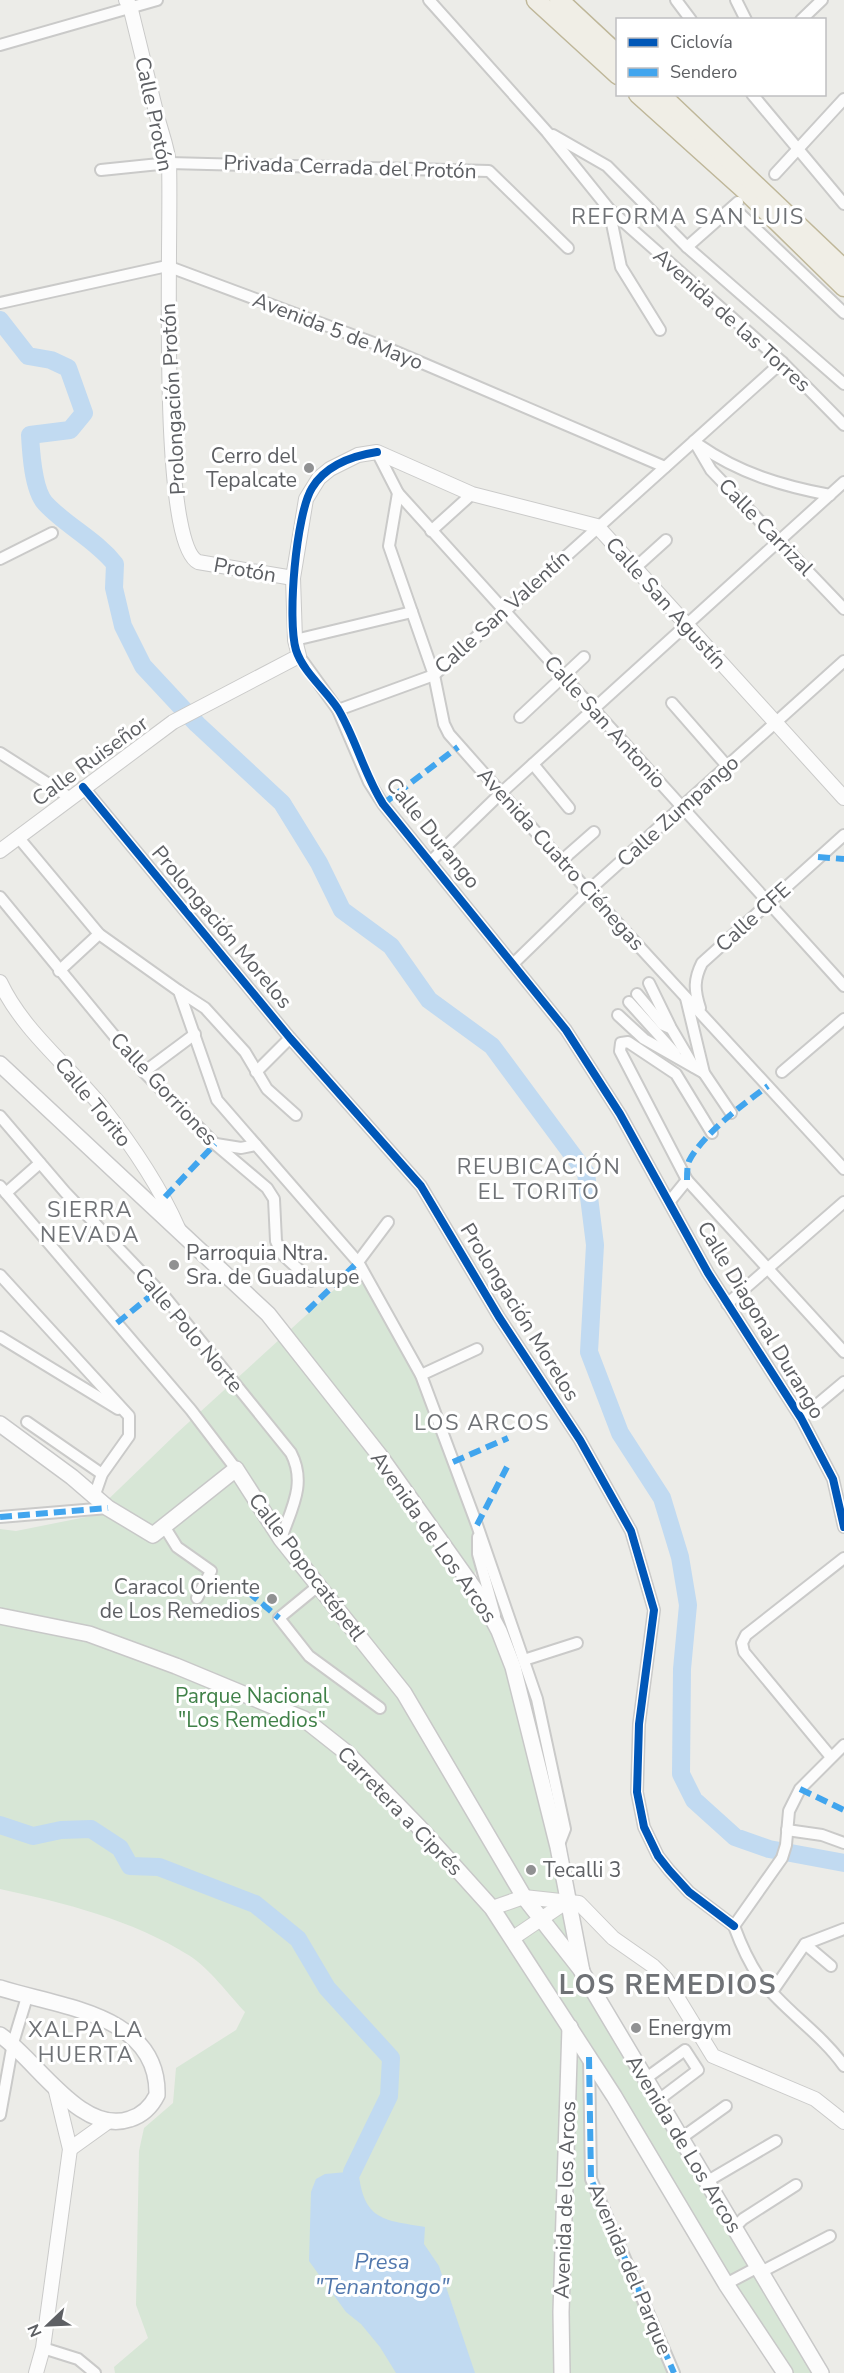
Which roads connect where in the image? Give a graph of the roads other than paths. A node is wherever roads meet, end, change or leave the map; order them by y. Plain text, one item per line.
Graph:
1 (157, 0) edge
2 (429, 0) edge
3 (536, 0) edge
4 (559, 0) edge
5 (676, 0) edge
6 (736, 0) edge
7 (822, 0) edge
8 (128, 3) edge
9 (690, 18) edge
10 (745, 18) edge
11 (803, 18) edge
12 (0, 45) edge
13 (616, 53) edge
14 (616, 73) edge
15 (640, 96) edge
16 (662, 96) edge
17 (754, 96) edge
18 (844, 99) edge
19 (547, 132) junction
20 (799, 149) junction
21 (169, 163) junction
22 (101, 170) dead end
23 (775, 174) dead end
24 (844, 204) edge
25 (609, 209) junction
26 (687, 247) junction
27 (568, 248) dead end
28 (167, 266) junction
29 (844, 268) edge
30 (844, 287) edge
31 (0, 303) edge
32 (844, 313) edge
33 (660, 330) dead end
34 (782, 362) junction
35 (844, 384) edge
36 (844, 425) edge
37 (694, 441) junction
38 (377, 452) junction
39 (665, 467) junction
40 (844, 482) edge
41 (398, 493) junction
42 (472, 494) junction
43 (830, 495) junction
44 (597, 526) junction
45 (431, 531) junction
46 (52, 533) dead end
47 (666, 540) dead end
48 (780, 540) junction
49 (0, 559) edge
50 (198, 562) joint
51 (635, 568) junction
52 (293, 578) junction
53 (844, 609) edge
54 (504, 611) junction
55 (412, 612) junction
56 (686, 625) junction
57 (295, 640) junction
58 (299, 656) junction
59 (584, 657) dead end
60 (844, 662) edge
61 (434, 675) junction
62 (564, 676) junction
63 (672, 703) dead end
64 (595, 708) junction
65 (338, 710) junction
66 (520, 717) dead end
67 (777, 723) junction
68 (0, 753) edge
69 (533, 764) junction
70 (728, 766) junction
71 (83, 788) junction
72 (501, 793) junction
73 (69, 797) junction
74 (844, 798) edge
75 (569, 808) dead end
76 (682, 808) junction
77 (594, 832) dead end
78 (844, 835) edge
79 (18, 837) junction
80 (0, 851) edge
81 (431, 861) junction
82 (561, 861) junction
83 (588, 891) junction
84 (0, 897) edge
85 (768, 904) junction
86 (99, 934) junction
87 (514, 963) junction
88 (59, 971) junction
89 (0, 982) edge
90 (649, 983) dead end
91 (844, 986) edge
92 (179, 991) junction
93 (686, 996) junction
94 (702, 1014) junction
95 (618, 1015) dead end
96 (844, 1019) edge
97 (671, 1028) junction
98 (195, 1034) junction
99 (290, 1038) junction
100 (683, 1061) junction
101 (0, 1064) edge
102 (699, 1071) junction
103 (144, 1072) junction
104 (256, 1072) junction
105 (782, 1072) dead end
106 (731, 1113) dead end
107 (0, 1116) edge
108 (296, 1116) dead end
109 (712, 1133) dead end
110 (216, 1144) junction
111 (256, 1145) junction
112 (40, 1162) junction
113 (844, 1169) edge
114 (687, 1180) junction
115 (3, 1189) edge
116 (669, 1201) junction
117 (844, 1202) edge
118 (388, 1222) dead end
119 (178, 1228) junction
120 (358, 1262) junction
121 (769, 1269) junction
122 (0, 1275) edge
123 (311, 1281) dead end
124 (727, 1304) junction
125 (0, 1337) edge
126 (477, 1348) dead end
127 (844, 1352) edge
128 (421, 1375) junction
129 (844, 1382) edge
130 (129, 1416) junction
131 (801, 1418) junction
132 (27, 1422) dead end
133 (0, 1424) edge
134 (236, 1469) junction
135 (102, 1474) junction
136 (94, 1497) junction
137 (108, 1508) junction
138 (0, 1517) edge
139 (477, 1525) junction
140 (844, 1527) edge
141 (159, 1531) junction
142 (281, 1539) junction
143 (844, 1558) edge
144 (318, 1586) junction
145 (197, 1598) dead end
146 (0, 1616) edge
147 (499, 1631) junction
148 (576, 1643) dead end
149 (524, 1660) junction
150 (380, 1708) dead end
151 (844, 1744) edge
152 (831, 1757) junction
153 (787, 1830) junction
154 (844, 1843) edge
155 (558, 1847) junction
156 (524, 1897) junction
157 (569, 1900) junction
158 (492, 1908) junction
159 (539, 1920) junction
160 (734, 1926) junction
161 (844, 1929) edge
162 (513, 1938) junction
163 (805, 1944) junction
164 (831, 1965) dead end
165 (582, 1972) junction
166 (0, 1988) edge
167 (772, 1992) junction
168 (27, 1997) junction
169 (570, 2027) junction
170 (6, 2039) edge
171 (589, 2057) junction
172 (844, 2066) edge
173 (645, 2079) junction
174 (55, 2087) junction
175 (657, 2101) junction
176 (726, 2106) dead end
177 (0, 2115) edge
178 (109, 2121) junction
179 (844, 2122) edge
180 (680, 2139) junction
181 (776, 2141) dead end
182 (70, 2149) junction
183 (706, 2182) junction
184 (796, 2185) dead end
185 (734, 2228) junction
186 (830, 2236) dead end
187 (760, 2269) junction
188 (726, 2284) junction
189 (43, 2348) junction
190 (36, 2373) edge
191 (95, 2373) edge
192 (562, 2373) edge
193 (674, 2373) edge
194 (785, 2373) edge
195 (821, 2373) edge

1 - 8 street
2 - 19 street, Avenida de las Torres
3 - 14 highway
4 - 13 highway
5 - 9 street
6 - 10 street
7 - 11 street
8 - 12 street
8 - 21 street, Calle Protón
15 - 30 highway
16 - 29 highway
17 - 20 street
18 - 20 street
19 - 25 street, Avenida de las Torres
19 - 26 street
20 - 23 street
20 - 24 street
21 - 22 street, Privada Cerrada del Protón
21 - 27 street, Privada Cerrada del Protón
21 - 28 street, Calle Protón
25 - 33 street
25 - 34 street, Avenida de las Torres
26 - 32 street
26 - 35 street
28 - 31 street
28 - 39 street, Avenida 5 de Mayo
28 - 50 street, Prolongación Protón
34 - 36 street, Avenida de las Torres
34 - 37 street, Calle San Valentín
37 - 39 street, Calle San Valentín
37 - 43 street
37 - 48 street, Calle Carrizal
38 - 41 street, Calle San Antonio
38 - 42 street, Calle San Agustín
38 - 52 street, Calle Durango
39 - 44 street, Calle San Valentín
40 - 43 street
41 - 45 street, Calle San Antonio
41 - 55 street, Avenida Cuatro Ciénegas
42 - 44 street, Calle San Agustín
42 - 45 street
43 - 48 street
44 - 51 street, Calle San Agustín
44 - 54 street, Calle San Valentín
45 - 54 street, Calle San Antonio
46 - 49 street
47 - 51 street
48 - 53 street, Calle Carrizal
48 - 56 street
50 - 52 street, Protón
51 - 56 street, Calle San Agustín
52 - 57 street, Calle Durango
54 - 61 street, Calle San Valentín
54 - 62 street, Calle San Antonio
55 - 57 street
55 - 61 street, Avenida Cuatro Ciénegas
56 - 64 street
56 - 67 street, Calle San Agustín
57 - 58 street, Calle Durango
58 - 65 street, Calle Durango
58 - 71 street, Calle Ruiseñor
59 - 62 street
60 - 67 street, Calle Zumpango
61 - 65 street, Calle San Valentín
61 - 72 street, Avenida Cuatro Ciénegas
62 - 64 street, Calle San Antonio
62 - 66 street
63 - 70 street
64 - 69 street
64 - 76 street, Calle San Antonio
65 - 81 street, Calle Durango
67 - 70 street, Calle Zumpango
67 - 74 street, Calle San Agustín
68 - 73 street
69 - 72 street
69 - 75 street
70 - 76 street, Calle Zumpango
71 - 73 street, Calle Ruiseñor
71 - 99 street, Prolongación Morelos
72 - 81 street
72 - 82 street, Avenida Cuatro Ciénegas
73 - 79 street, Calle Ruiseñor
76 - 83 street, Calle Zumpango
76 - 85 street, Calle San Antonio
77 - 82 street
78 - 85 street, Calle CFE
79 - 80 street, Calle Ruiseñor
79 - 86 street
81 - 87 street, Calle Durango
82 - 83 street, Avenida Cuatro Ciénegas
83 - 87 street, Calle Zumpango
83 - 93 street, Avenida Cuatro Ciénegas
84 - 88 street, Calle Gorriones
85 - 91 street, Calle San Antonio
85 - 94 street, Calle CFE
86 - 88 street
86 - 92 street
87 - 116 street, Calle Durango
88 - 103 street, Calle Gorriones
89 - 119 street, Calle Torito
90 - 97 street
92 - 98 street
92 - 104 street
93 - 94 street, Avenida Cuatro Ciénegas
93 - 102 street
94 - 113 street, Avenida Cuatro Ciénegas
95 - 100 street
96 - 105 street
97 - 100 street
97 - 102 street
98 - 103 street
98 - 111 street
99 - 104 street
99 - 160 street, Prolongación Morelos
100 - 102 street
101 - 119 main road, Avenida de Los Arcos
102 - 106 street
103 - 110 street, Calle Gorriones
104 - 108 street
107 - 112 street, Calle Polo Norte
109 - 114 street
110 - 111 street
110 - 123 street, Calle Gorriones
111 - 120 street
112 - 115 street
112 - 142 street, Calle Polo Norte
114 - 116 street
114 - 121 street
115 - 134 street, Calle Popocatépetl
116 - 124 street, Calle Diagonal Durango
117 - 121 street
118 - 120 street
119 - 147 main road, Avenida de Los Arcos
120 - 128 street
121 - 124 street
121 - 127 street
122 - 130 street
124 - 131 street, Calle Diagonal Durango
125 - 130 street
126 - 128 street
128 - 139 street
129 - 131 street
130 - 135 street
131 - 140 street, Calle Diagonal Durango
132 - 135 street
133 - 136 main road
134 - 141 main road
134 - 142 main road, Calle Popocatépetl
135 - 136 street
136 - 137 main road
137 - 138 street
137 - 141 main road
139 - 147 street
139 - 149 street
141 - 145 street
142 - 144 main road, Calle Popocatépetl
143 - 152 street
144 - 150 street
144 - 156 main road, Calle Popocatépetl
146 - 158 main road, Carretera a Ciprés
147 - 155 main road, Avenida de Los Arcos
148 - 149 street
149 - 155 street
151 - 152 street
152 - 153 street
153 - 154 street
153 - 160 street
155 - 157 main road, Avenida de Los Arcos
156 - 157 street
156 - 158 street
156 - 159 main road, Calle Popocatépetl
157 - 159 street
157 - 165 main road, Avenida de Los Arcos
157 - 179 street
158 - 162 main road, Carretera a Ciprés
159 - 162 street
159 - 165 main road, Calle Popocatépetl
160 - 167 street
161 - 163 street
162 - 169 main road, Carretera a Ciprés
163 - 164 street
163 - 167 street
165 - 173 main road, Avenida de Los Arcos
166 - 168 main road
167 - 172 street
168 - 170 street
168 - 178 main road
169 - 171 main road, Avenida de Los Arcos
169 - 192 main road, Avenida de los Arcos
170 - 174 main road
170 - 177 street
171 - 188 main road, Avenida de Los Arcos
171 - 193 street, Avenida del Parque
173 - 175 main road, Avenida de Los Arcos
173 - 175 street
174 - 178 main road
174 - 182 street
175 - 180 main road, Avenida de Los Arcos
176 - 180 street
178 - 182 street
180 - 183 main road, Avenida de Los Arcos
181 - 183 street
182 - 189 street
183 - 185 main road, Avenida de Los Arcos
184 - 185 street
185 - 187 main road, Avenida de Los Arcos
186 - 187 street
187 - 188 street
187 - 195 main road, Avenida de Los Arcos
188 - 194 main road, Avenida de Los Arcos
189 - 190 street
189 - 191 street

